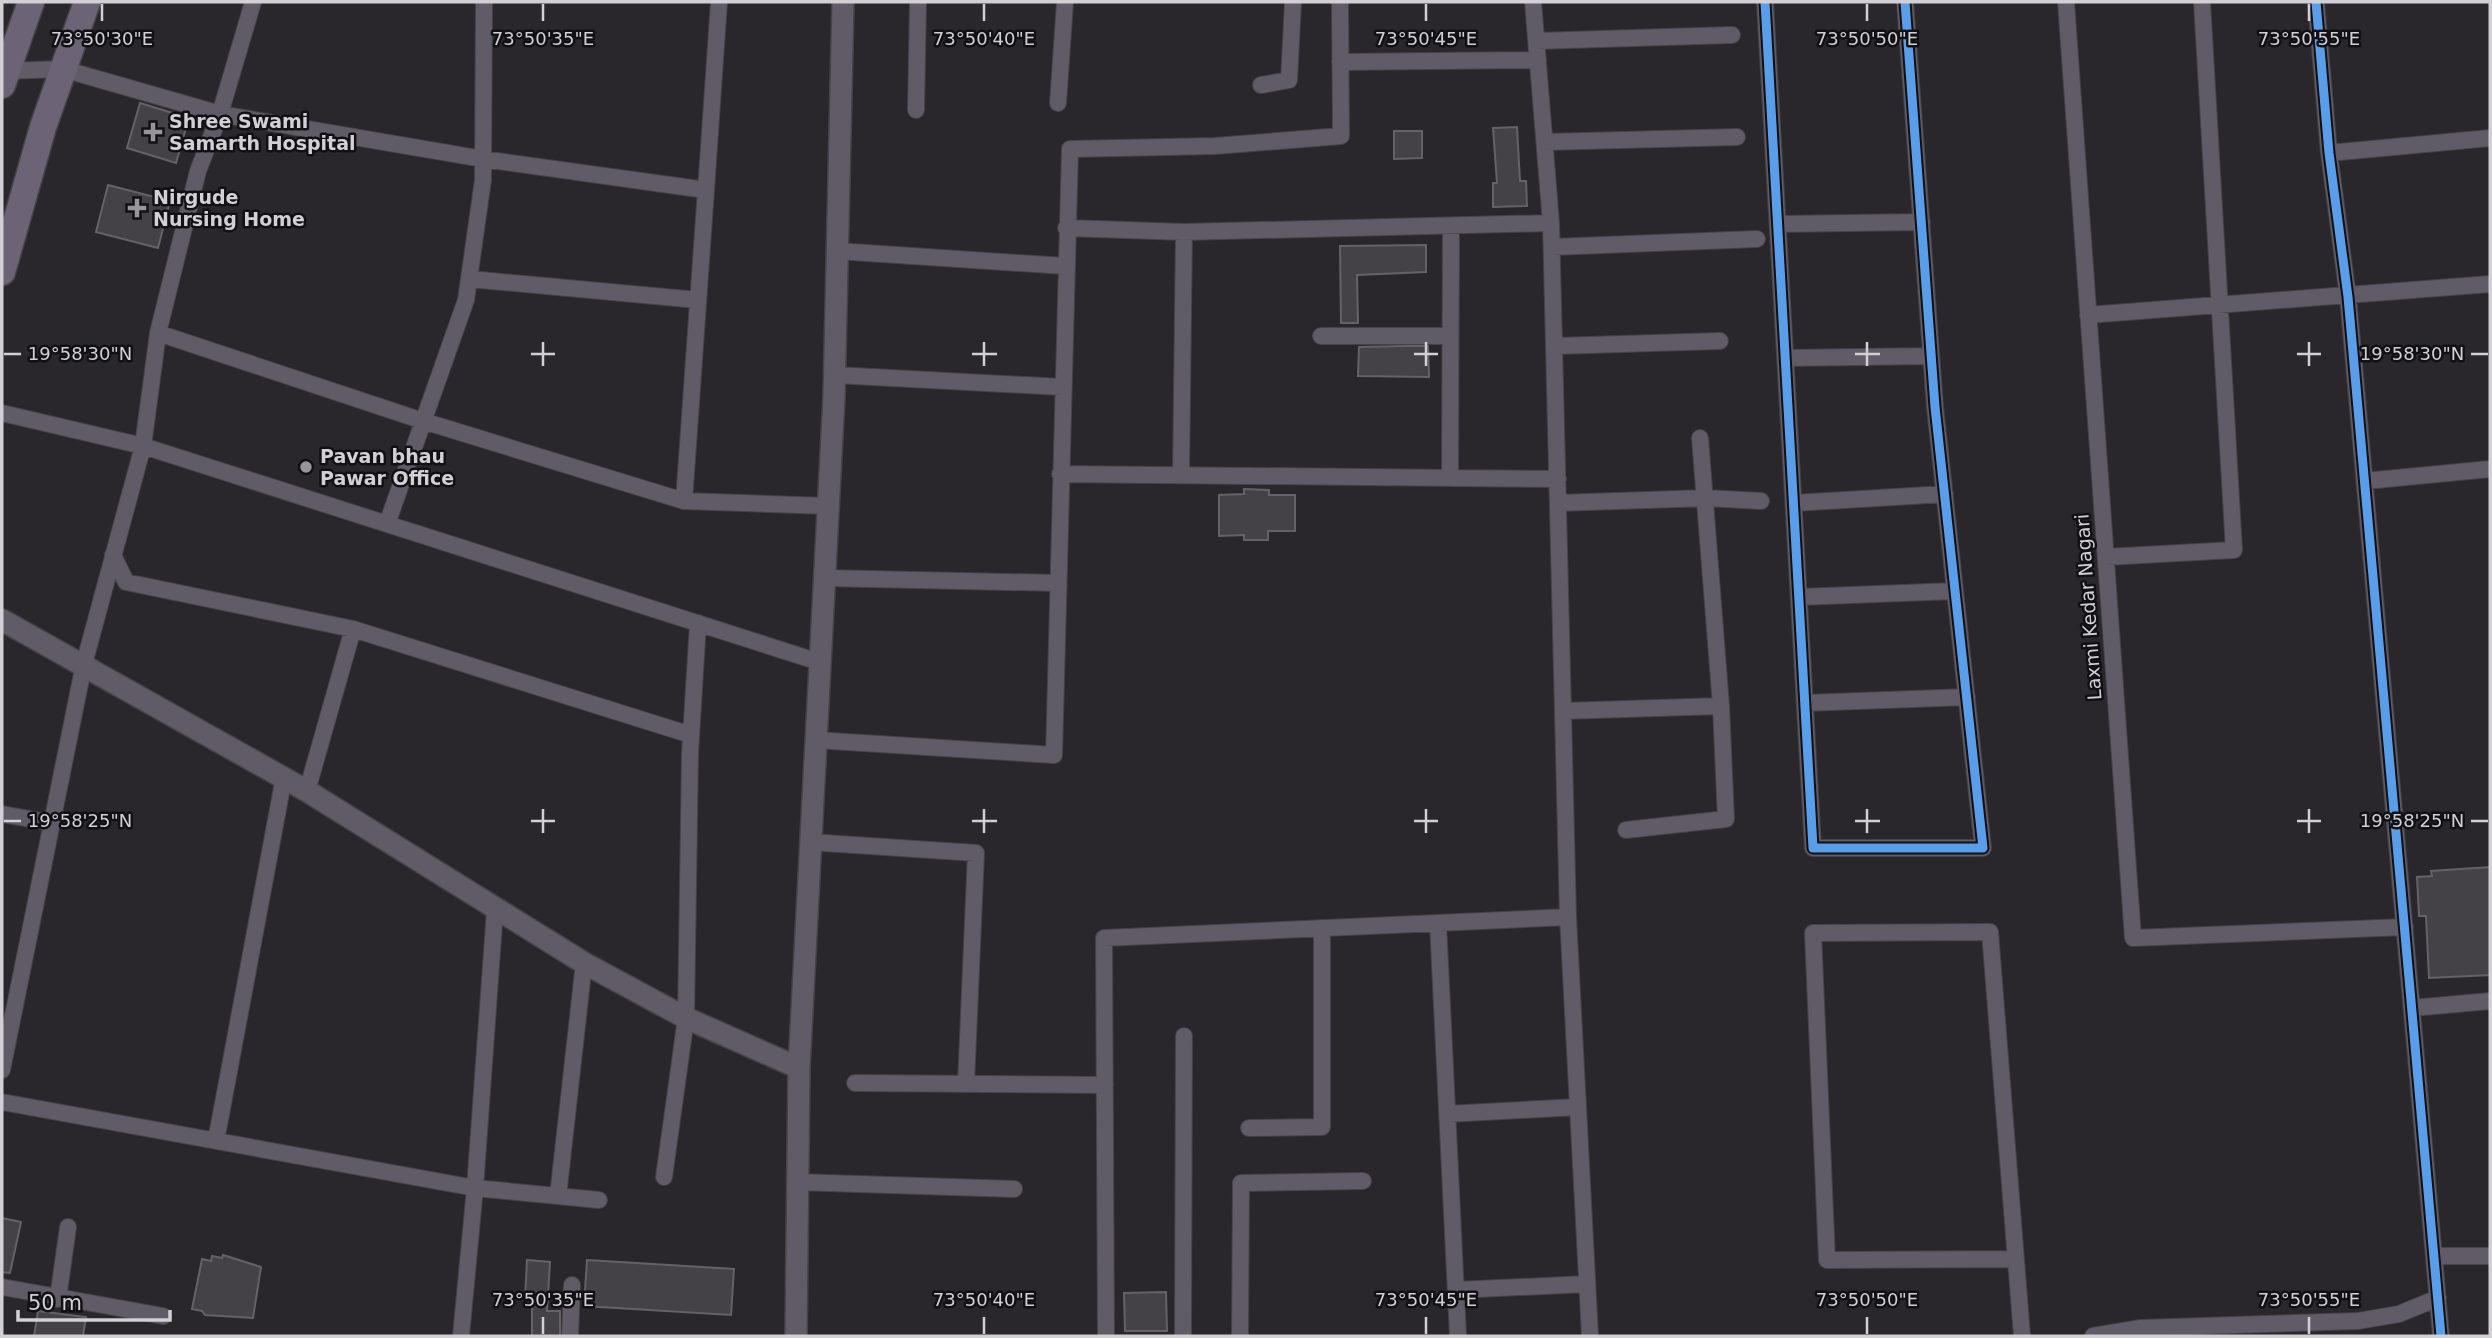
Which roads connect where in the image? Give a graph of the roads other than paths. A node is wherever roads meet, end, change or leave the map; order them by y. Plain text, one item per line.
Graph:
1 (31, 2) edge
2 (87, 2) edge
3 (253, 2) edge
4 (484, 2) edge
5 (719, 2) edge
6 (843, 2) edge
7 (918, 2) edge
8 (1065, 2) edge
9 (1293, 2) edge
10 (1340, 2) edge
11 (1533, 2) edge
12 (1765, 2) edge
13 (1905, 2) edge
14 (2066, 2) edge
15 (2202, 2) edge
16 (2316, 2) edge
17 (1732, 36) dead end
18 (1536, 41) junction
19 (1538, 60) junction
20 (1340, 62) junction
21 (63, 69) junction
22 (3, 76) edge
23 (1261, 85) dead end
24 (1058, 103) dead end
25 (916, 110) dead end
26 (220, 114) junction
27 (1737, 137) dead end
28 (2490, 138) edge
29 (1545, 142) junction
30 (2329, 153) junction
31 (483, 159) junction
32 (706, 190) junction
33 (1922, 222) junction
34 (1551, 223) junction
35 (1778, 224) junction
36 (1451, 226) junction
37 (1066, 228) junction
38 (1184, 232) junction
39 (1757, 239) dead end
40 (1552, 247) junction
41 (837, 251) junction
42 (1065, 267) junction
43 (2, 272) edge
44 (469, 279) junction
45 (2490, 284) edge
46 (2348, 297) junction
47 (698, 300) junction
48 (2221, 306) junction
49 (2088, 315) junction
50 (158, 333) junction
51 (1321, 336) dead end
52 (1450, 336) junction
53 (1720, 341) dead end
54 (1555, 346) junction
55 (1931, 356) junction
56 (1785, 358) junction
57 (835, 375) junction
58 (1062, 387) junction
59 (2, 413) edge
60 (423, 421) junction
61 (1700, 438) dead end
62 (143, 446) junction
63 (2490, 469) edge
64 (1060, 474) junction
65 (1181, 475) junction
66 (1450, 478) junction
67 (1558, 479) junction
68 (2365, 481) junction
69 (1945, 494) junction
70 (1706, 498) junction
71 (684, 501) junction
72 (1761, 501) dead end
73 (1558, 503) junction
74 (1794, 503) junction
75 (828, 506) junction
76 (387, 524) junction
77 (113, 555) junction
78 (2106, 557) junction
79 (824, 578) junction
80 (1058, 583) junction
81 (1955, 591) junction
82 (1799, 597) junction
83 (2, 620) edge
84 (698, 624) junction
85 (353, 629) junction
86 (819, 662) junction
87 (84, 664) junction
88 (1967, 697) junction
89 (1805, 703) junction
90 (1721, 706) junction
91 (1563, 710) junction
92 (691, 735) junction
93 (815, 740) junction
94 (284, 777) junction
95 (307, 790) junction
96 (2, 814) edge
97 (51, 824) junction
98 (1626, 830) dead end
99 (809, 842) junction
100 (495, 910) junction
101 (1569, 917) junction
102 (1438, 923) junction
103 (2405, 927) junction
104 (1322, 928) junction
105 (584, 963) junction
106 (2490, 1000) edge
107 (2412, 1008) junction
108 (686, 1018) junction
109 (1184, 1036) dead end
110 (799, 1068) junction
111 (2, 1070) edge
112 (855, 1083) dead end
113 (966, 1084) junction
114 (1105, 1085) junction
115 (2, 1102) edge
116 (1578, 1107) junction
117 (1447, 1114) junction
118 (1249, 1128) dead end
119 (216, 1141) junction
120 (664, 1177) dead end
121 (1363, 1181) dead end
122 (796, 1182) junction
123 (475, 1188) junction
124 (1014, 1189) dead end
125 (558, 1196) junction
126 (599, 1200) dead end
127 (68, 1227) dead end
128 (2434, 1256) junction
129 (2490, 1256) edge
130 (2016, 1259) junction
131 (1587, 1284) junction
132 (572, 1285) dead end
133 (2, 1287) edge
134 (1456, 1290) junction
135 (2438, 1298) junction
136 (58, 1300) junction
137 (163, 1316) dead end
138 (2290, 1330) edge
139 (2170, 1332) edge
140 (461, 1336) edge
141 (570, 1336) edge
142 (796, 1336) edge
143 (1106, 1336) edge
144 (1183, 1336) edge
145 (1240, 1336) edge
146 (1458, 1336) edge
147 (1590, 1336) edge
148 (2022, 1336) edge
149 (2093, 1336) edge
150 (2441, 1336) edge

1 - 22 main road
2 - 21 main road
3 - 26 street
4 - 31 street
5 - 32 street
6 - 41 street
7 - 25 street
8 - 24 street
9 - 23 street
10 - 20 street
11 - 18 street
12 - 35 street
13 - 33 street
14 - 49 street, Laxmi Kedar Nagari
15 - 48 street
16 - 30 street
17 - 18 street
18 - 19 street
19 - 20 street
19 - 29 street
20 - 37 street
21 - 22 street
21 - 26 street
21 - 43 main road
26 - 31 street
26 - 50 street
27 - 29 street
28 - 30 street
29 - 34 street
30 - 46 street
31 - 32 street
31 - 44 street
32 - 47 street
33 - 35 street
33 - 55 street
34 - 36 street
34 - 40 street
35 - 56 street
36 - 38 street
36 - 52 street
37 - 38 street
37 - 42 street
38 - 65 street
39 - 40 street
40 - 54 street
41 - 42 street
41 - 57 street
42 - 58 street
44 - 47 street
44 - 60 street
45 - 46 street
46 - 48 street
46 - 68 street
47 - 71 street
48 - 49 street
48 - 78 street
49 - 78 street, Laxmi Kedar Nagari
50 - 60 street
50 - 62 street
51 - 52 street
52 - 66 street
53 - 54 street
54 - 67 street
55 - 56 street
55 - 69 street
56 - 74 street
57 - 58 street
57 - 75 street
58 - 64 street
59 - 62 street
60 - 71 street
60 - 76 street
61 - 70 street
62 - 76 street
62 - 77 street
63 - 68 street
64 - 65 street
64 - 80 street
65 - 66 street
66 - 67 street
67 - 73 street
68 - 103 street
69 - 74 street
69 - 81 street
70 - 72 street
70 - 73 street
70 - 90 street
71 - 75 street
73 - 91 street
74 - 82 street
75 - 79 street
76 - 84 street
77 - 85 street
77 - 87 street
78 - 103 street, Laxmi Kedar Nagari
79 - 80 street
79 - 86 street
80 - 93 street
81 - 82 street
81 - 88 street
82 - 89 street
83 - 87 street
84 - 86 street
84 - 92 street
85 - 92 street
85 - 95 street
86 - 93 street
87 - 94 street
87 - 97 street
88 - 89 street
88 - 89 street
90 - 91 street
90 - 98 street
91 - 101 street
92 - 108 street
93 - 99 street
94 - 95 street
94 - 119 street
95 - 100 street
96 - 97 street
97 - 111 street
99 - 110 street
99 - 113 street
100 - 105 street
100 - 123 street
101 - 102 street
101 - 116 street
102 - 104 street
102 - 117 street
103 - 107 street
104 - 114 street
104 - 118 street
105 - 108 street
105 - 125 street
106 - 107 street
107 - 128 street
108 - 110 street
108 - 120 street
109 - 144 street
110 - 122 street
112 - 113 street
113 - 114 street
114 - 143 street
115 - 119 street
116 - 117 street
116 - 131 street
117 - 134 street
119 - 123 street
121 - 145 street
122 - 124 street
122 - 142 street
123 - 125 street
123 - 140 street
125 - 126 street
127 - 136 street
128 - 129 street
128 - 135 street
130 - 130 street
130 - 148 street
131 - 134 street
131 - 147 street
132 - 141 street
133 - 136 street
134 - 146 street
135 - 138 street
135 - 150 street
136 - 137 street
138 - 139 street
139 - 149 street

